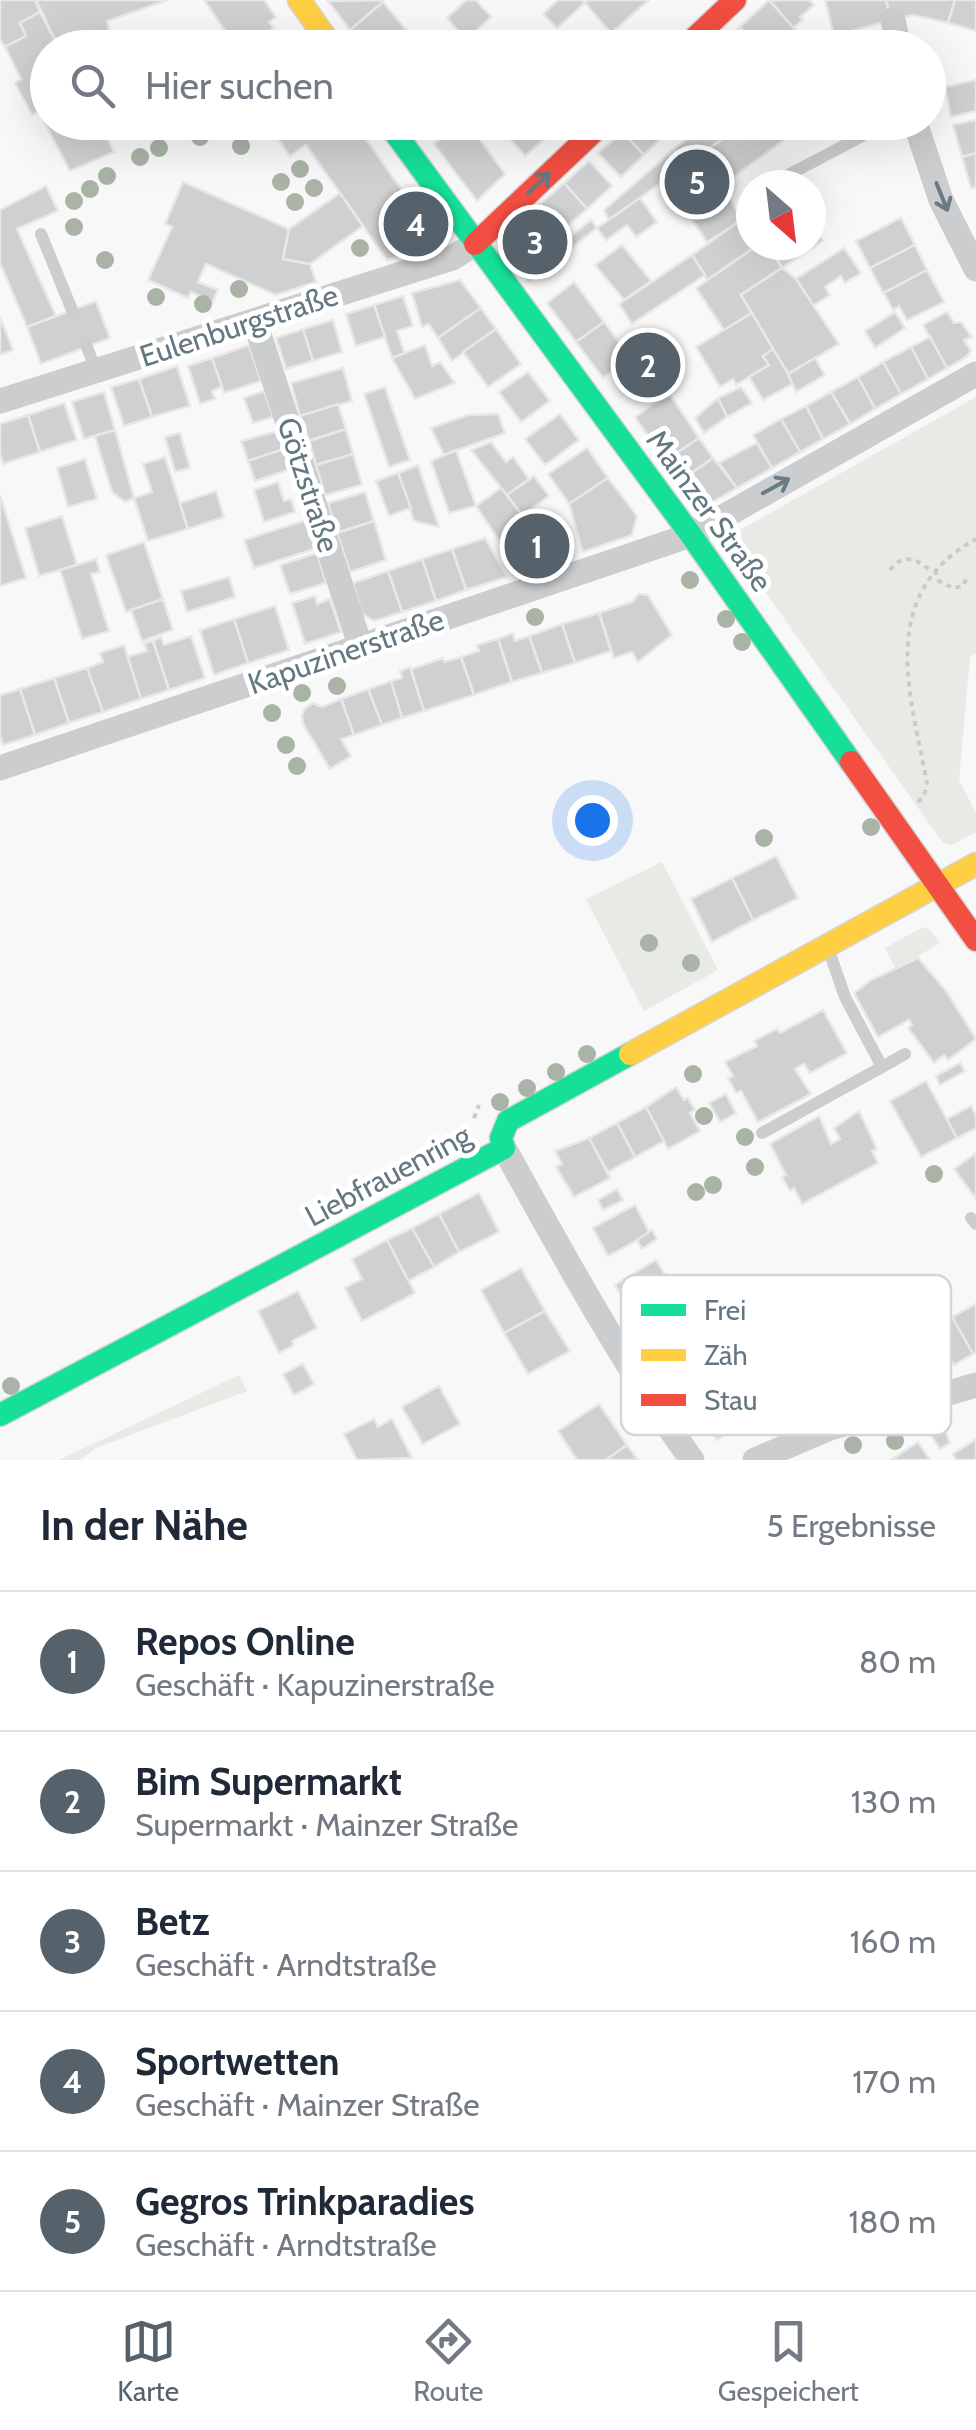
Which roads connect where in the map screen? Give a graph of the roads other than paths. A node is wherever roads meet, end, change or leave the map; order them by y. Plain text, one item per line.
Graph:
1 (300, 0) edge
2 (735, 0) edge
3 (892, 20) dead end
4 (321, 30) edge
5 (703, 30) edge
6 (894, 30) edge
7 (400, 140) edge
8 (585, 140) edge
9 (855, 140) edge
10 (921, 140) edge
11 (798, 170) edge
12 (41, 234) dead end
13 (475, 244) junction
14 (976, 269) edge
15 (72, 310) dead end
16 (254, 322) junction
17 (976, 374) edge
18 (0, 401) edge
19 (691, 534) junction
20 (362, 648) junction
21 (0, 768) edge
22 (976, 864) edge
23 (936, 885) junction
24 (976, 940) edge
25 (827, 945) junction
26 (904, 1054) dead end
27 (882, 1067) junction
28 (762, 1133) dead end
29 (504, 1148) junction
30 (621, 1355) edge
31 (976, 1385) edge
32 (951, 1392) edge
33 (0, 1414) edge
34 (674, 1435) edge
35 (817, 1435) edge
36 (692, 1460) edge
37 (755, 1460) edge

1 - 4 street
2 - 5 street
3 - 6 street
7 - 13 street, Mainzer Straße
13 -> 8 street
9 - 11 lane
10 -> 14 street
12 - 15 lane
13 - 16 street, Eulenburgstraße
13 - 19 street, Mainzer Straße
16 - 18 street, Eulenburgstraße
16 - 20 street, Götzstraße
19 -> 17 street, Kapuzinerstraße
19 - 20 street, Kapuzinerstraße
19 - 23 street, Mainzer Straße
20 - 21 street, Kapuzinerstraße
22 - 23 street, Liebfrauenring
23 - 24 street, Mainzer Straße
23 - 25 street, Liebfrauenring
25 - 27 lane
25 - 29 street, Liebfrauenring
26 - 27 lane
27 - 28 lane
29 - 30 street
29 - 33 street, Liebfrauenring
31 - 32 street
34 - 36 street
35 - 37 street

